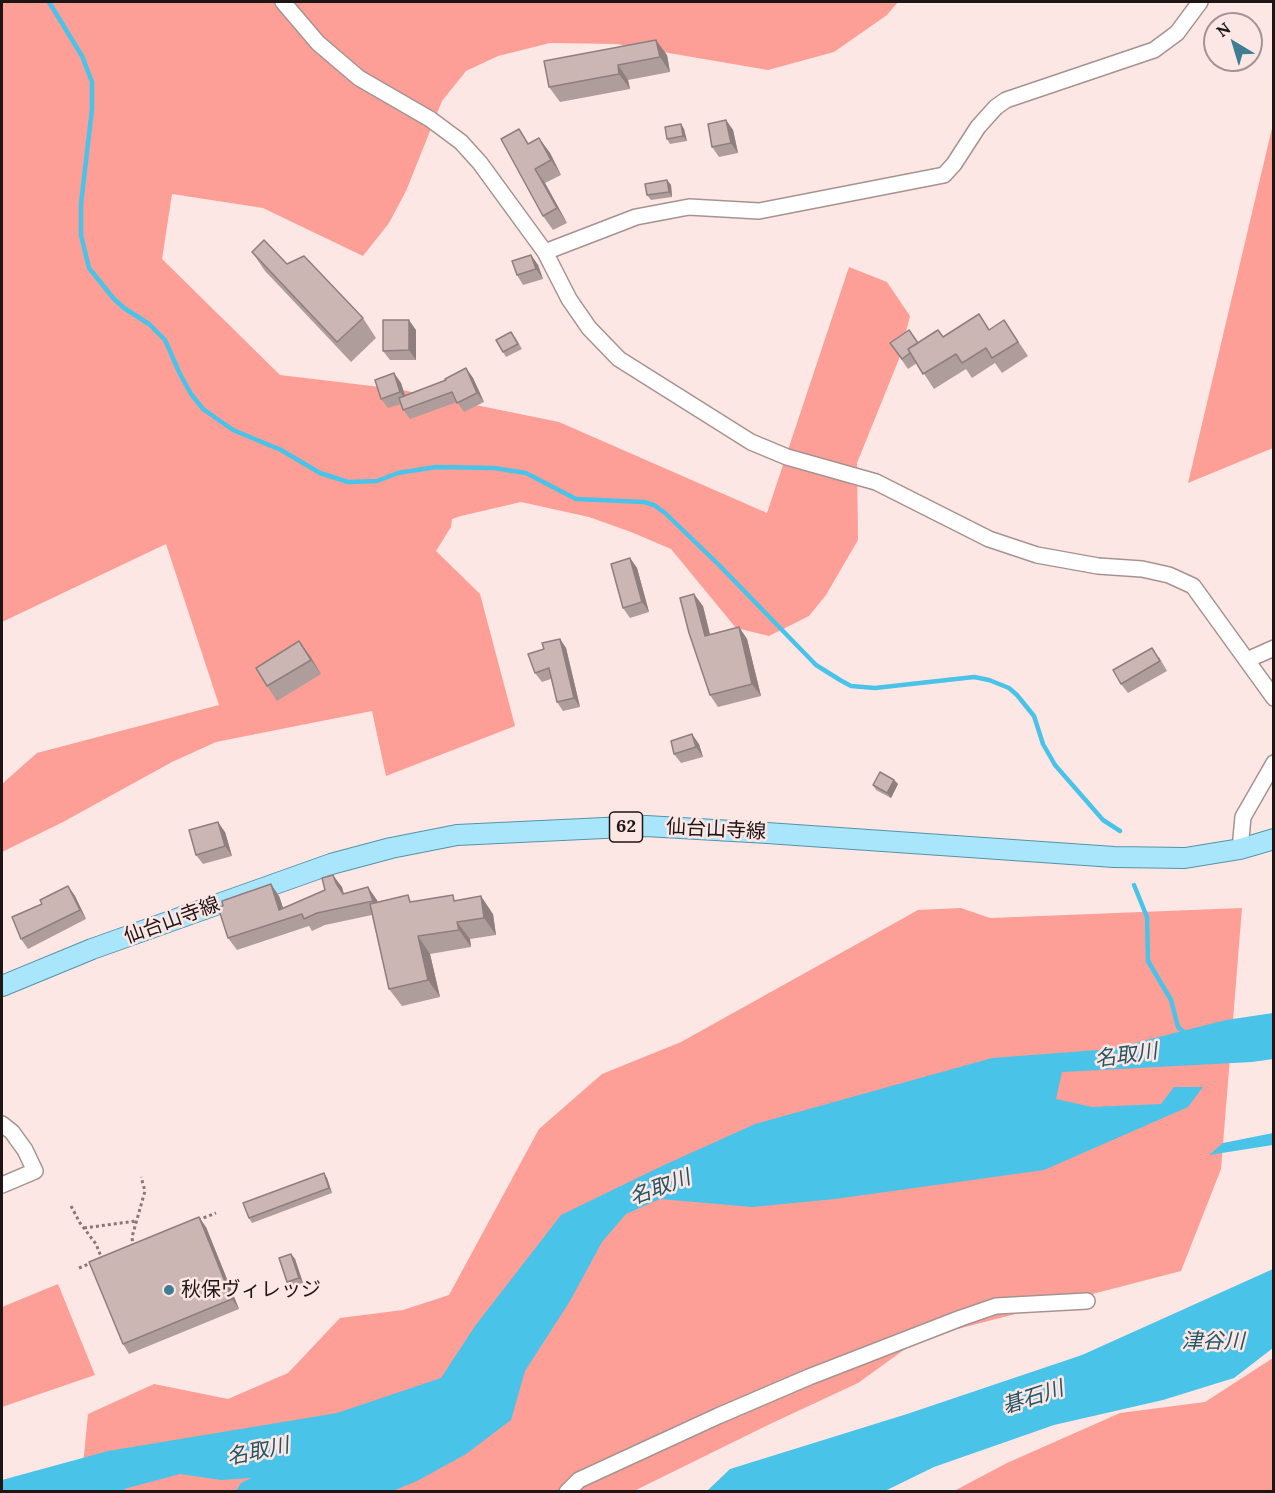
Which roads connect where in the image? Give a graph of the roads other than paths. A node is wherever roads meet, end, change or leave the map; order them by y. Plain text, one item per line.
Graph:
1 (284, 2) edge
2 (1200, 2) edge
3 (545, 252) junction
4 (1274, 648) edge
5 (1247, 660) junction
6 (1274, 698) edge
7 (1274, 763) edge
8 (1274, 839) edge
9 (1240, 849) junction
10 (2, 986) edge
11 (2, 1124) edge
12 (2, 1185) edge
13 (1087, 1301) dead end
14 (567, 1491) edge

1 - 3 street
2 - 3 street
3 - 5 street
4 - 5 street
5 - 6 street
7 - 9 street
8 - 9 main road, 仙台山寺線 / 62
9 - 10 main road, 仙台山寺線 / 62
11 - 12 street
13 - 14 street

